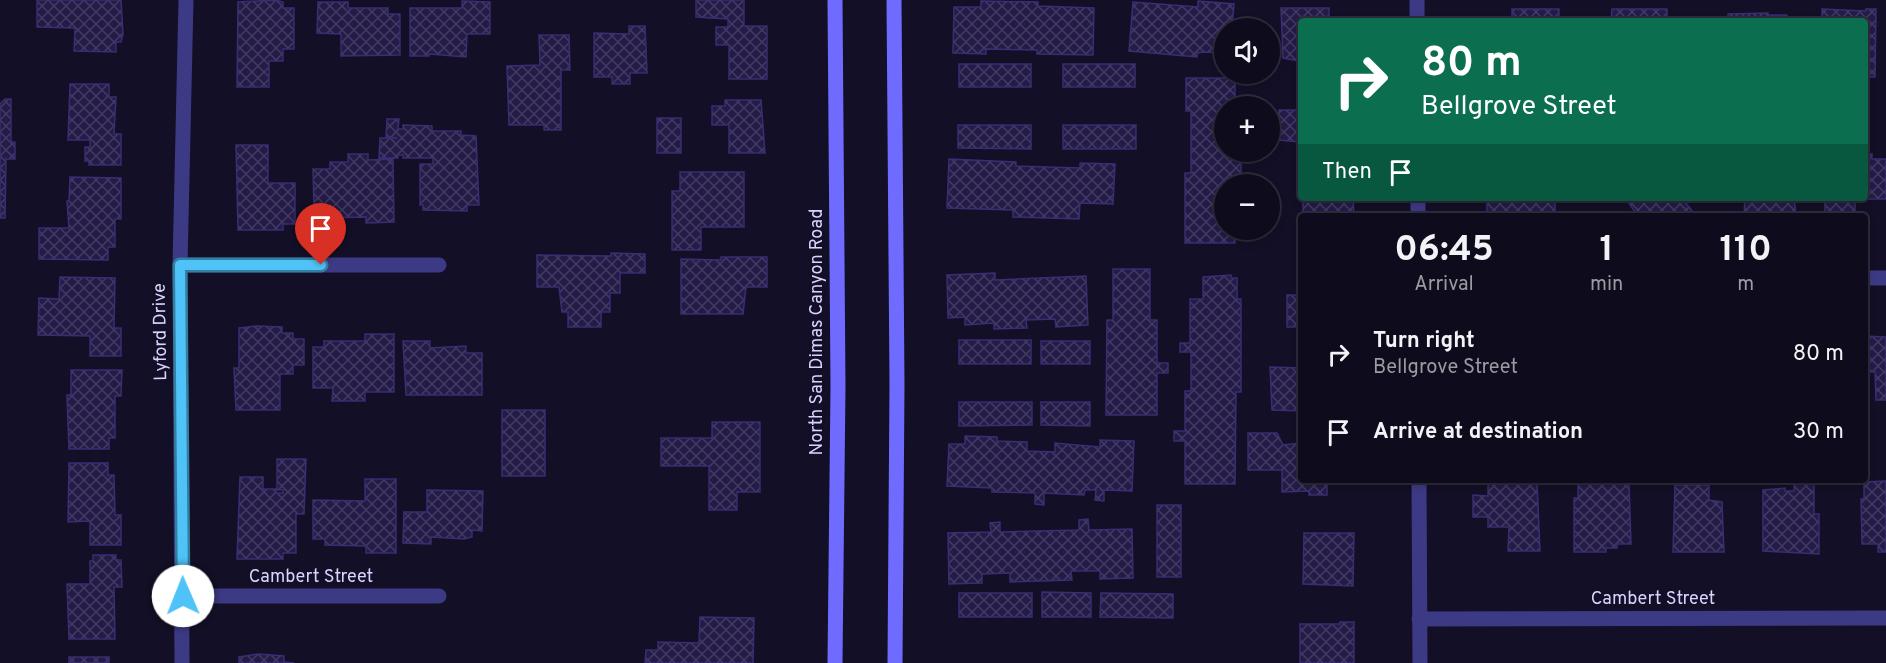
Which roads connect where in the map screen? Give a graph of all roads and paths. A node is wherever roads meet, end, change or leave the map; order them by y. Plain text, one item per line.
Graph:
1 (186, 0) edge
2 (835, 0) edge
3 (894, 0) edge
4 (1417, 0) edge
5 (1417, 18) edge
6 (180, 265) junction
7 (439, 265) dead end
8 (1868, 278) edge
9 (1886, 278) edge
10 (1419, 483) edge
11 (183, 596) junction
12 (439, 596) dead end
13 (1886, 618) edge
14 (1419, 619) junction
15 (182, 663) edge
16 (835, 663) edge
17 (895, 663) edge
18 (1420, 663) edge

1 - 6 street, Lyford Drive
2 - 16 main road, North San Dimas Canyon Road
3 - 17 main road
4 - 5 street
6 - 7 street
6 - 11 street, Lyford Drive
8 - 9 street
10 - 14 street
11 - 12 street, Cambert Street
11 - 15 street, Lyford Drive
13 - 14 street, Cambert Street
14 - 18 street

